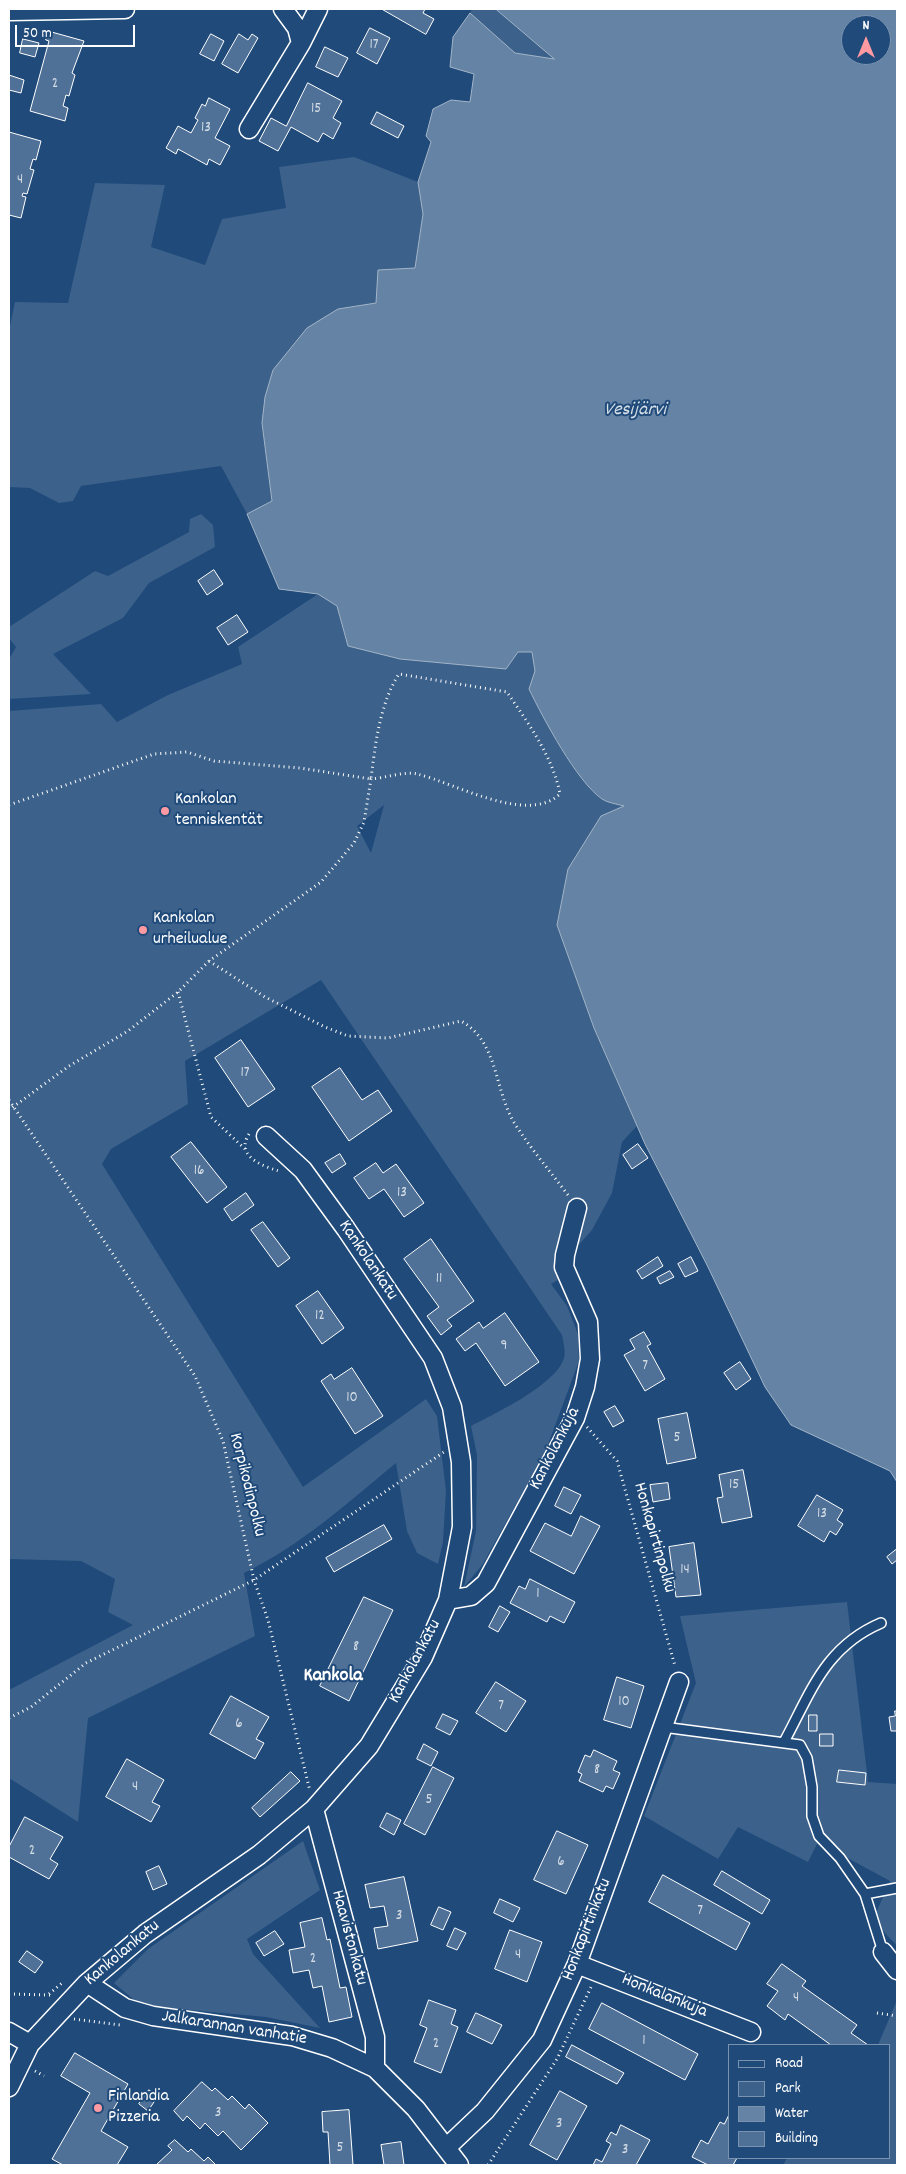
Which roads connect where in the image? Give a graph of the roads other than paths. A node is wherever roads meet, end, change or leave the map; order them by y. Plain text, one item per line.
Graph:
1 (125, 9) edge
2 (283, 9) edge
3 (318, 9) edge
4 (9, 10) edge
5 (301, 43) junction
6 (249, 130) dead end
7 (258, 1133) road end
8 (577, 1208) road end
9 (448, 1600) junction
10 (881, 1623) dead end
11 (680, 1682) road end
12 (663, 1727) junction
13 (784, 1742) junction
14 (313, 1803) junction
15 (897, 1888) edge
16 (864, 1894) junction
17 (883, 1952) joint
18 (577, 1964) junction
19 (897, 1970) edge
20 (87, 1983) junction
21 (9, 2032) edge
22 (751, 2032) dead end
23 (30, 2044) junction
24 (375, 2068) junction
25 (9, 2087) edge
26 (446, 2148) junction
27 (459, 2165) edge

1 - 4 street
2 - 5 street
3 - 5 street
5 - 6 street
7 - 9 street, Kankolankatu
8 - 9 street, Kankolankuja
9 - 14 street, Kankolankatu
10 - 13 lane
11 - 12 street, Honkapirtinkatu
12 - 13 lane
12 - 18 street, Honkapirtinkatu
13 - 16 lane
14 - 20 street, Kankolankatu
14 - 24 street, Haavistonkatu
15 - 16 lane
16 - 17 lane
17 - 19 street
18 - 22 street, Honkalankuja
18 - 26 street, Honkapirtinkatu
20 - 23 street, Kankolankatu
20 - 24 street, Jalkarannan vanhatie
21 - 23 street
23 - 25 street, Kankolankatu
24 - 26 street, Jalkarannan vanhatie
26 - 27 street, Jalkarannan vanhatie

